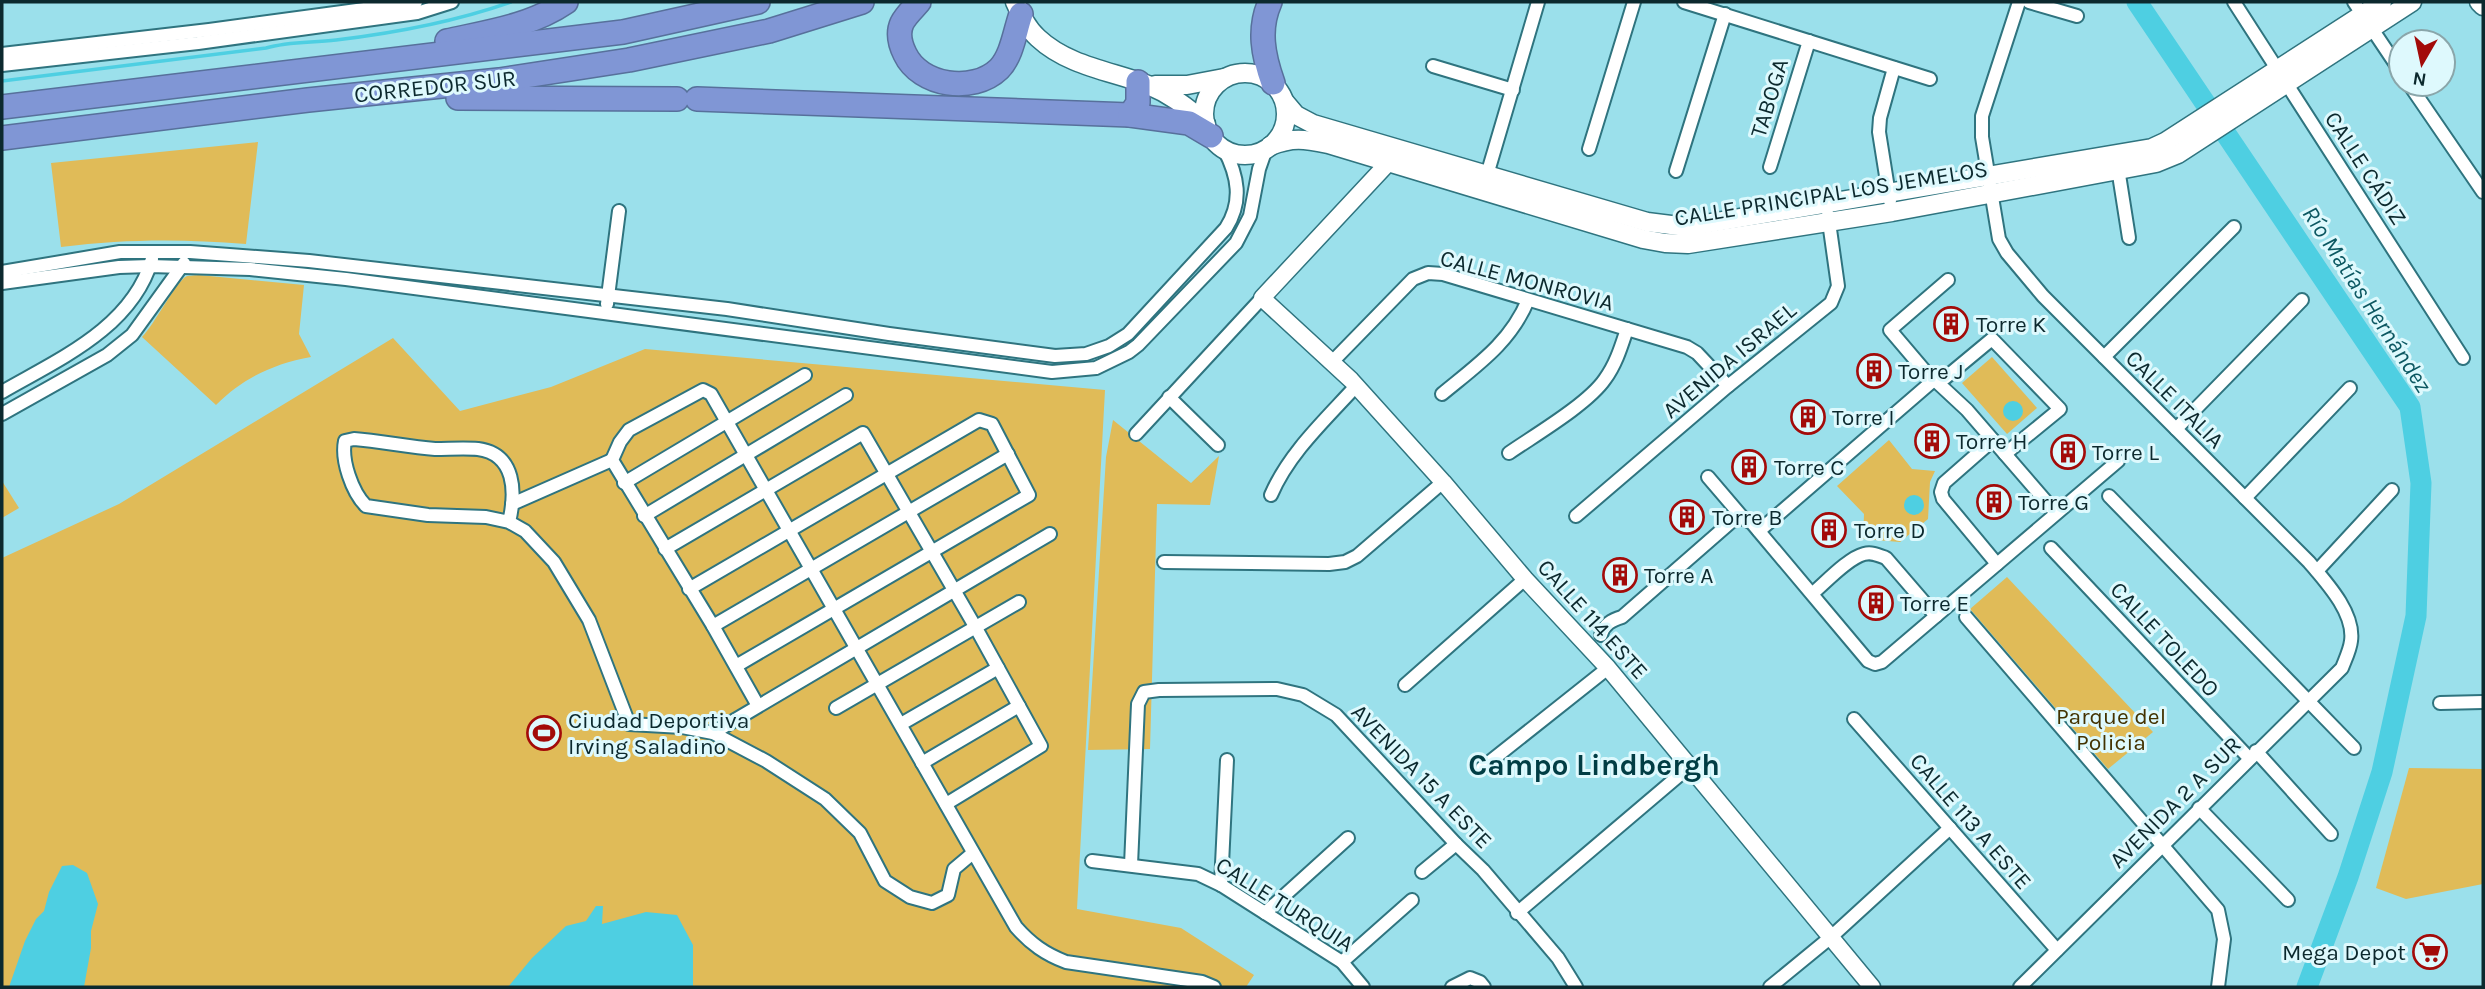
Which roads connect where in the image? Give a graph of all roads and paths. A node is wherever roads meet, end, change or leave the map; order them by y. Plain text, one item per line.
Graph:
1 (416, 2) edge
2 (452, 2) edge
3 (566, 2) edge
4 (758, 2) edge
5 (862, 2) edge
6 (919, 2) edge
7 (1270, 2) edge
8 (1538, 2) edge
9 (1634, 2) edge
10 (1684, 2) edge
11 (2019, 2) edge
12 (2029, 2) edge
13 (2234, 2) edge
14 (2382, 2) edge
15 (2412, 2) edge
16 (2479, 2) edge
17 (2483, 6) edge
18 (1018, 8) edge
19 (1725, 15) junction
20 (2362, 15) edge
21 (2077, 16) dead end
22 (1809, 41) junction
23 (2387, 52) edge
24 (2, 54) edge
25 (2, 65) edge
26 (332, 66) junction
27 (1433, 66) dead end
28 (1894, 68) junction
29 (2281, 76) junction
30 (1226, 77) junction
31 (1930, 79) dead end
32 (1143, 83) junction
33 (1514, 90) junction
34 (1279, 92) junction
35 (2419, 98) edge
36 (307, 100) junction
37 (2, 107) edge
38 (1130, 115) junction
39 (1214, 136) junction
40 (2, 138) edge
41 (1362, 138) junction
42 (1268, 148) junction
43 (1589, 149) dead end
44 (1389, 162) junction
45 (2118, 162) junction
46 (1425, 165) junction
47 (1770, 167) dead end
48 (1676, 171) dead end
49 (1487, 175) junction
50 (1988, 184) junction
51 (1467, 186) junction
52 (2483, 192) edge
53 (1889, 193) junction
54 (1500, 196) junction
55 (619, 211) dead end
56 (1892, 212) junction
57 (1827, 213) junction
58 (2234, 227) dead end
59 (2129, 238) dead end
60 (154, 251) junction
61 (190, 252) junction
62 (150, 266) junction
63 (182, 267) junction
64 (2, 272) edge
65 (1948, 280) dead end
66 (2, 282) edge
67 (608, 296) junction
68 (1262, 298) junction
69 (1528, 300) junction
70 (2302, 300) dead end
71 (739, 310) junction
72 (606, 312) junction
73 (736, 329) junction
74 (1627, 329) junction
75 (2104, 357) junction
76 (2463, 358) dead end
77 (1332, 362) junction
78 (805, 374) dead end
79 (1935, 379) junction
80 (1356, 386) junction
81 (1728, 386) junction
82 (2350, 388) dead end
83 (2, 392) edge
84 (1442, 394) dead end
85 (846, 395) dead end
86 (1169, 397) junction
87 (2, 414) edge
88 (727, 421) junction
89 (2176, 429) junction
90 (1136, 434) dead end
91 (1993, 440) junction
92 (1218, 445) dead end
93 (746, 453) junction
94 (1509, 453) dead end
95 (1008, 454) junction
96 (2005, 454) junction
97 (612, 460) junction
98 (2118, 461) dead end
99 (886, 473) junction
100 (1708, 477) dead end
101 (624, 482) junction
102 (1443, 482) junction
103 (766, 489) junction
104 (2392, 490) dead end
105 (1271, 495) dead end
106 (2109, 496) dead end
107 (2245, 498) junction
108 (512, 504) junction
109 (909, 512) junction
110 (2056, 513) junction
111 (644, 516) junction
112 (1576, 516) dead end
113 (1743, 518) junction
114 (509, 522) junction
115 (789, 530) junction
116 (1759, 531) junction
117 (1050, 534) dead end
118 (2051, 548) dead end
119 (665, 549) junction
120 (932, 552) junction
121 (1164, 562) dead end
122 (1997, 564) junction
123 (810, 570) junction
124 (2317, 572) junction
125 (1525, 579) junction
126 (690, 589) junction
127 (954, 590) junction
128 (1812, 593) junction
129 (1019, 602) dead end
130 (834, 608) junction
131 (1936, 616) junction
132 (1966, 617) dead end
133 (713, 626) junction
134 (976, 628) junction
135 (1594, 640) junction
136 (2351, 642) joint
137 (856, 647) junction
138 (736, 666) junction
139 (998, 668) junction
140 (1608, 668) junction
141 (1405, 684) dead end
142 (878, 685) junction
143 (2483, 702) edge
144 (2308, 703) junction
145 (2440, 703) dead end
146 (757, 704) junction
147 (1019, 706) junction
148 (836, 708) dead end
149 (1854, 719) dead end
150 (901, 724) junction
151 (712, 733) junction
152 (2354, 748) dead end
153 (2252, 755) junction
154 (1227, 760) dead end
155 (922, 763) junction
156 (1689, 767) junction
157 (1482, 768) dead end
158 (946, 804) junction
159 (2199, 808) junction
160 (1950, 828) junction
161 (2331, 834) dead end
162 (1348, 838) dead end
163 (1456, 844) junction
164 (2162, 845) junction
165 (974, 853) junction
166 (1092, 861) dead end
167 (1131, 865) junction
168 (1422, 872) dead end
169 (1221, 885) junction
170 (1412, 900) dead end
171 (2288, 900) dead end
172 (1265, 913) junction
173 (1517, 913) junction
174 (1830, 937) junction
175 (2057, 950) junction
176 (1342, 962) junction
177 (1214, 987) edge
178 (1363, 987) edge
179 (1452, 987) edge
180 (1484, 987) edge
181 (1576, 987) edge
182 (1770, 987) edge
183 (1872, 987) edge
184 (2020, 987) edge
185 (2218, 987) edge

1 - 24 street
2 - 25 street
3 - 26 highway
4 - 26 highway, CORREDOR SUR
5 - 36 highway, CORREDOR SUR
6 - 18 highway
7 - 34 highway
8 - 33 street
9 - 43 street
10 - 19 street
11 - 50 street, CALLE ITALIA
12 - 21 street
13 - 29 street, CALLE CÁDIZ
14 - 20 main road
15 - 20 main road
16 - 17 main road
18 - 32 main road
19 - 22 street
19 - 48 street
20 - 23 street
20 - 29 main road, CALLE PRINCIPAL LOS JEMELOS
22 - 28 street
22 - 47 street, TABOGA
26 - 37 highway, CORREDOR SUR
27 - 33 street
28 - 31 street
28 - 53 street
29 - 45 main road, CALLE PRINCIPAL LOS JEMELOS
29 - 76 street, CALLE CÁDIZ
30 - 32 main road
30 - 34 main road
30 - 39 main road
32 - 38 highway
32 - 39 main road
33 - 49 street
34 - 41 main road, CALLE PRINCIPAL LOS JEMELOS
34 - 42 main road
35 - 52 street
36 - 38 highway
36 - 40 highway, CORREDOR SUR
38 - 39 highway
39 - 42 main road
39 - 71 street
41 - 44 street
41 - 46 main road, CALLE PRINCIPAL LOS JEMELOS
42 - 44 main road, CALLE PRINCIPAL LOS JEMELOS
42 - 73 street
44 - 46 main road, CALLE PRINCIPAL LOS JEMELOS
44 - 68 street
45 - 50 main road, CALLE PRINCIPAL LOS JEMELOS
45 - 59 street
46 - 49 main road, CALLE PRINCIPAL LOS JEMELOS
46 - 51 main road, CALLE PRINCIPAL LOS JEMELOS
49 - 51 main road
49 - 54 main road
49 - 57 main road, CALLE PRINCIPAL LOS JEMELOS
50 - 53 main road, CALLE PRINCIPAL LOS JEMELOS
50 - 56 main road, CALLE PRINCIPAL LOS JEMELOS
50 - 75 street, CALLE ITALIA
51 - 54 main road, CALLE PRINCIPAL LOS JEMELOS
53 - 56 street
53 - 57 main road, CALLE PRINCIPAL LOS JEMELOS
54 - 57 main road, CALLE PRINCIPAL LOS JEMELOS
55 - 67 street
56 - 57 main road, CALLE PRINCIPAL LOS JEMELOS
57 - 81 street, AVENIDA ISRAEL
58 - 75 street
60 - 61 street
60 - 62 street
60 - 64 street
61 - 63 street
61 - 67 street
62 - 63 street
62 - 66 street
62 - 83 street
63 - 72 street
63 - 87 street
65 - 79 street
67 - 71 street
67 - 72 street
68 - 77 street, CALLE 114 ESTE
68 - 86 street
69 - 74 street, CALLE MONROVIA
69 - 77 street, CALLE MONROVIA
69 - 84 street
70 - 89 street
71 - 73 street
72 - 73 street
74 - 81 street, CALLE MONROVIA
74 - 94 street
75 - 89 street, CALLE ITALIA
77 - 80 street, CALLE 114 ESTE
78 - 88 street
79 - 91 street
79 - 96 street
79 - 116 street
80 - 102 street, CALLE 114 ESTE
80 - 105 street
81 - 112 street, AVENIDA ISRAEL
82 - 107 street
85 - 93 street
86 - 90 street
86 - 92 street
88 - 93 street
88 - 97 street
88 - 101 street
89 - 107 street, CALLE ITALIA
91 - 96 street
91 - 122 street
93 - 103 street
93 - 111 street
95 - 99 street
95 - 109 street
95 - 120 street
96 - 110 street
97 - 101 street
97 - 108 street
98 - 110 street
99 - 103 street
99 - 109 street
99 - 115 street
100 - 113 street
101 - 111 street
102 - 121 street
102 - 125 street, CALLE 114 ESTE
103 - 115 street
103 - 119 street
104 - 124 street
106 - 144 street
107 - 124 street, CALLE ITALIA
108 - 114 street
108 - 114 street
109 - 120 street
109 - 123 street
110 - 122 street
111 - 119 street
113 - 116 street
113 - 135 street
114 - 151 street
115 - 123 street
115 - 126 street
116 - 128 street
117 - 127 street
118 - 153 street, CALLE TOLEDO
119 - 126 street
120 - 127 street
120 - 130 street
122 - 131 street
123 - 130 street
123 - 133 street
124 - 136 street, CALLE ITALIA
125 - 135 street, CALLE 114 ESTE
125 - 141 street
126 - 133 street
127 - 134 street
127 - 137 street
128 - 131 street
128 - 131 street
129 - 134 street
130 - 137 street
130 - 138 street
132 - 164 street
133 - 138 street
134 - 139 street
134 - 142 street
135 - 140 street, CALLE 114 ESTE
136 - 144 street, AVENIDA 2 A SUR
137 - 142 street
137 - 146 street
138 - 146 street
139 - 147 street
139 - 150 street
140 - 156 street, CALLE 114 ESTE
140 - 157 street
142 - 148 street
142 - 150 street
143 - 145 street
144 - 152 street
144 - 153 street, AVENIDA 2 A SUR
146 - 151 street
147 - 155 street
147 - 158 street
149 - 160 street, CALLE 113 A ESTE
150 - 155 street
151 - 165 street
153 - 159 street, AVENIDA 2 A SUR
153 - 161 street, CALLE TOLEDO
154 - 169 street
155 - 158 street
156 - 173 street
156 - 174 street, CALLE 114 ESTE
158 - 165 street
159 - 164 street, AVENIDA 2 A SUR
159 - 171 street
160 - 174 street
160 - 175 street, CALLE 113 A ESTE
162 - 172 street
163 - 167 street, AVENIDA 15 A ESTE
163 - 168 street
163 - 173 street, AVENIDA 15 A ESTE
164 - 175 street, AVENIDA 2 A SUR
164 - 185 street
165 - 177 street
166 - 167 street, CALLE TURQUIA
167 - 169 street, CALLE TURQUIA
169 - 172 street, CALLE TURQUIA
170 - 176 street
172 - 176 street, CALLE TURQUIA
173 - 181 street, AVENIDA 15 A ESTE
174 - 182 street
174 - 183 street, CALLE 114 ESTE
175 - 184 street, AVENIDA 2 A SUR
176 - 178 street, CALLE TURQUIA
179 - 180 street

